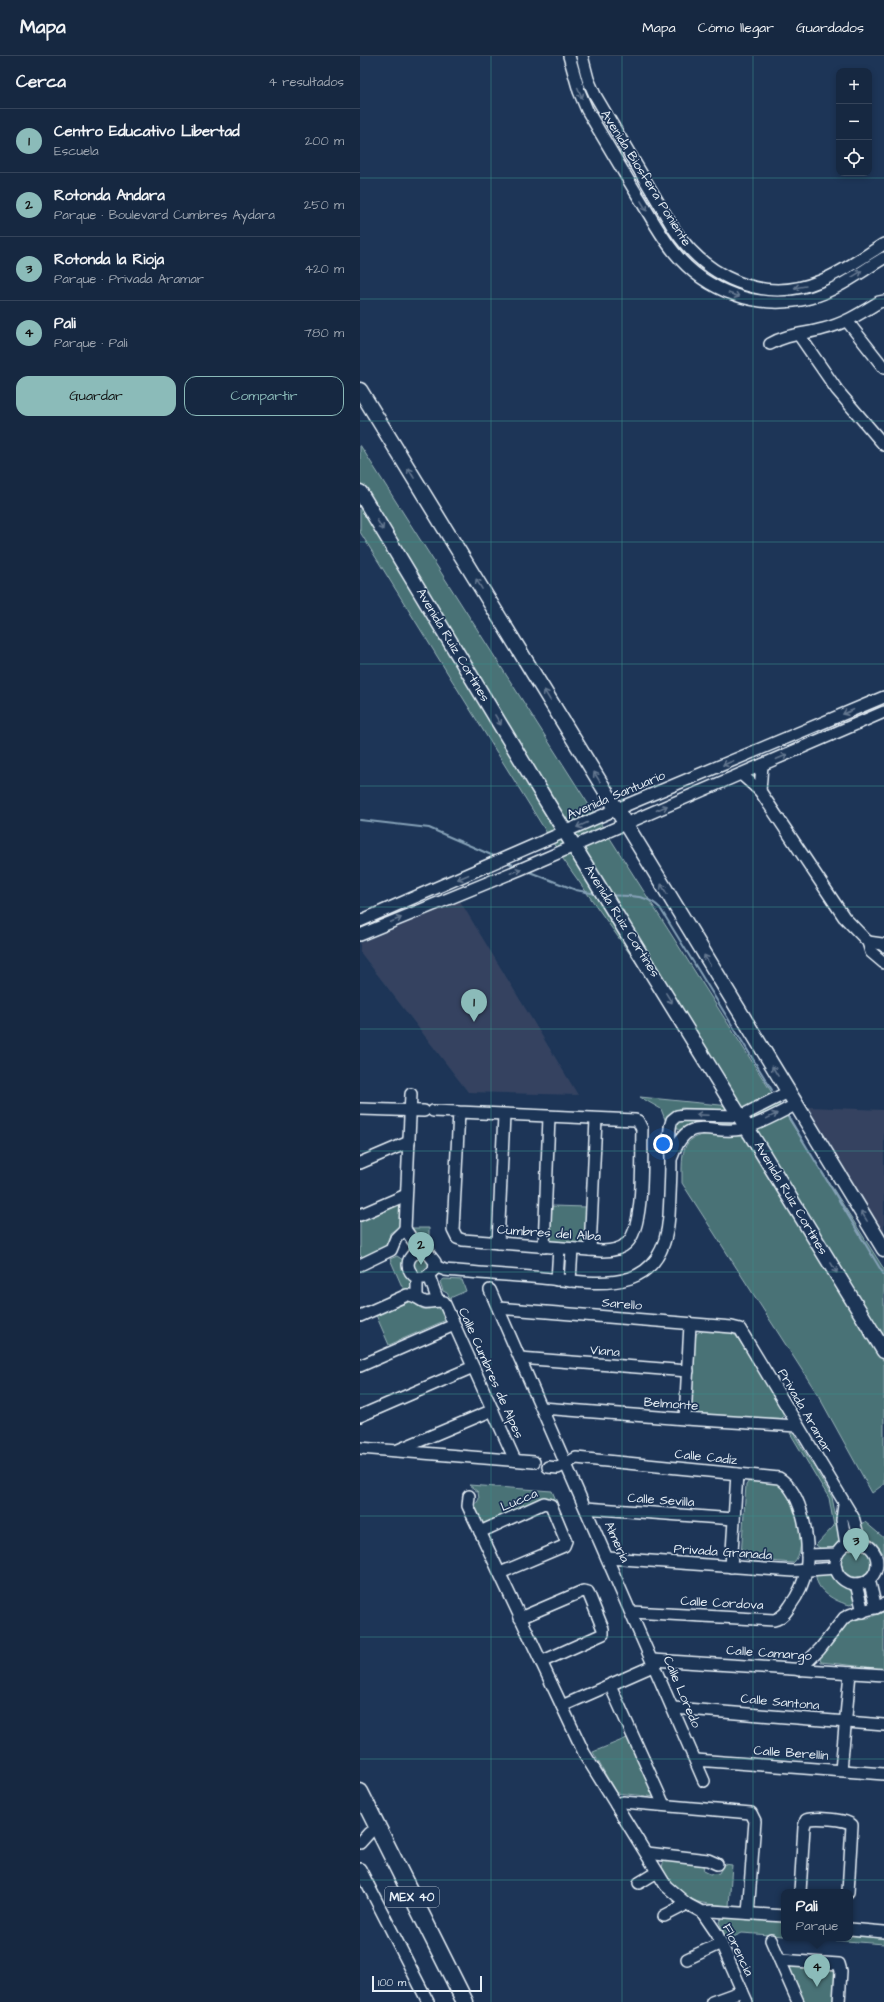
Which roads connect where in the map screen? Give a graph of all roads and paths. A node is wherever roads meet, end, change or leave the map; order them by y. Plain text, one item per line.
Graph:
1 (569, 56) edge
2 (582, 56) edge
3 (641, 174) junction
4 (629, 180) junction
5 (880, 247) edge
6 (883, 260) edge
7 (884, 301) edge
8 (847, 321) junction
9 (798, 335) junction
10 (770, 344) dead end
11 (884, 368) edge
12 (360, 390) edge
13 (883, 442) edge
14 (360, 492) edge
15 (884, 697) edge
16 (884, 712) edge
17 (804, 731) junction
18 (811, 744) junction
19 (762, 766) junction
20 (741, 774) junction
21 (760, 791) junction
22 (617, 809) junction
23 (626, 823) junction
24 (566, 832) junction
25 (575, 846) junction
26 (360, 921) edge
27 (360, 935) edge
28 (868, 942) junction
29 (884, 946) edge
30 (884, 963) edge
31 (788, 1092) junction
32 (411, 1094) dead end
33 (795, 1105) junction
34 (362, 1110) edge
35 (411, 1111) junction
36 (459, 1112) junction
37 (504, 1114) junction
38 (549, 1117) junction
39 (596, 1119) junction
40 (744, 1122) junction
41 (409, 1142) junction
42 (671, 1160) junction
43 (360, 1163) edge
44 (406, 1195) junction
45 (360, 1215) edge
46 (405, 1229) junction
47 (498, 1243) junction
48 (395, 1246) junction
49 (544, 1247) junction
50 (558, 1248) junction
51 (572, 1249) junction
52 (884, 1249) edge
53 (590, 1250) junction
54 (420, 1251) junction
55 (409, 1259) junction
56 (360, 1265) edge
57 (435, 1266) junction
58 (429, 1276) junction
59 (416, 1278) junction
60 (557, 1280) junction
61 (570, 1281) junction
62 (490, 1290) dead end
63 (417, 1298) junction
64 (438, 1301) junction
65 (498, 1308) junction
66 (360, 1316) edge
67 (690, 1324) junction
68 (454, 1325) junction
69 (742, 1331) joint
70 (884, 1351) edge
71 (520, 1358) junction
72 (360, 1366) edge
73 (473, 1367) junction
74 (688, 1371) junction
75 (542, 1408) junction
76 (493, 1410) junction
77 (360, 1416) edge
78 (685, 1420) junction
79 (797, 1426) junction
80 (360, 1448) edge
81 (396, 1451) junction
82 (516, 1460) junction
83 (534, 1462) dead end
84 (566, 1462) junction
85 (548, 1467) dead end
86 (737, 1474) junction
87 (469, 1496) dead end
88 (844, 1505) junction
89 (586, 1508) junction
90 (734, 1519) junction
91 (480, 1532) junction
92 (860, 1542) junction
93 (846, 1544) junction
94 (836, 1554) junction
95 (807, 1555) junction
96 (608, 1558) junction
97 (880, 1559) edge
98 (730, 1567) junction
99 (836, 1568) junction
100 (806, 1571) junction
101 (500, 1573) junction
102 (876, 1575) edge
103 (856, 1584) junction
104 (880, 1606) edge
105 (632, 1612) junction
106 (863, 1612) junction
107 (520, 1618) junction
108 (642, 1634) joint
109 (541, 1662) junction
110 (654, 1663) junction
111 (799, 1670) junction
112 (850, 1673) junction
113 (884, 1675) edge
114 (610, 1685) junction
115 (562, 1706) junction
116 (674, 1708) junction
117 (846, 1722) junction
118 (884, 1725) edge
119 (696, 1760) junction
120 (841, 1770) junction
121 (884, 1774) edge
122 (704, 1781) dead end
123 (360, 1792) edge
124 (616, 1805) junction
125 (664, 1805) junction
126 (360, 1814) edge
127 (365, 1838) edge
128 (647, 1854) junction
129 (717, 1864) dead end
130 (360, 1869) edge
131 (657, 1872) junction
132 (639, 1883) dead end
133 (800, 1889) edge
134 (848, 1889) edge
135 (687, 1904) junction
136 (702, 1912) junction
137 (748, 1913) junction
138 (664, 1916) dead end
139 (781, 1916) edge
140 (853, 1929) edge
141 (884, 1932) edge
142 (771, 1940) dead end
143 (721, 1943) junction
144 (687, 1959) dead end
145 (780, 1960) junction
146 (742, 1991) junction
147 (428, 2002) edge
148 (454, 2002) edge
149 (465, 2002) edge
150 (712, 2002) edge
151 (747, 2002) edge
152 (798, 2002) edge
153 (839, 2002) edge

1 -> 4 street, Avenida Biosfera Poniente
2 - 3 street, Avenida Biosfera Poniente
3 - 4 street
5 -> 3 street, Avenida Biosfera Poniente
4 -> 6 street, Avenida Biosfera Poniente
5 - 6 street
7 - 8 street
8 - 9 street
8 - 11 street
9 - 10 street
9 - 13 street
22 -> 12 main road
14 -> 24 main road, Avenida Ruiz Cortines
15 -> 17 street, Avenida Santuario
16 - 18 street
17 - 18 street
17 -> 22 street, Avenida Santuario
19 -> 18 street
19 - 20 street
19 - 21 street
20 - 21 street
23 -> 20 street
21 - 28 street
22 - 23 main road
22 -> 24 street, Avenida Santuario
23 - 25 street
31 -> 23 main road
24 - 25 main road, Avenida Ruiz Cortines
24 -> 26 street, Avenida Santuario
27 -> 25 street
25 -> 40 main road, Avenida Ruiz Cortines
28 - 29 street
28 - 30 street
31 - 33 main road
31 - 40 street
32 - 35 street
40 -> 33 street
52 -> 33 main road
34 - 35 street, Cumbres del Alba
35 - 36 street, Cumbres del Alba
35 - 41 street
36 - 37 street, Cumbres del Alba
36 - 47 street, Cumbres del Alba
37 - 38 street, Cumbres del Alba
37 - 47 street
38 - 39 street, Cumbres del Alba
38 - 49 street
39 - 53 street
39 - 53 street, Cumbres del Alba
40 - 42 street
40 -> 42 street
40 -> 70 main road, Avenida Ruiz Cortines
41 - 43 street
41 - 44 street
42 - 61 street
44 - 45 street
44 - 46 street
46 - 48 street
46 - 54 street
47 - 49 street, Cumbres del Alba
48 - 55 street
48 - 56 street
49 - 50 street, Cumbres del Alba
50 - 51 street, Cumbres del Alba
50 - 60 street
51 - 53 street, Cumbres del Alba
51 - 61 street
54 - 55 street
54 - 57 street
55 - 59 street
57 - 58 street
57 - 60 street
58 - 59 street
58 - 64 street
59 - 63 street
60 - 61 street
62 - 65 street
63 - 64 street
63 - 66 street
64 - 68 street, Calle Cumbres de Alpes
65 - 67 street, Sarello
65 - 71 street
67 - 69 street, Sarello
67 - 74 street
68 - 72 street
68 - 73 street, Calle Cumbres de Alpes
69 - 79 street, Privada Aramar
71 - 74 street, Viana
71 - 75 street
73 - 76 street, Calle Cumbres de Alpes
73 - 77 street
74 - 78 street
75 - 78 street, Belmonte
75 - 84 street
76 - 81 street
76 - 82 street, Calle Cumbres de Alpes
78 - 79 street, Belmonte
79 - 88 street, Privada Aramar
80 - 81 street
81 - 82 street
82 - 83 street
84 - 85 street, Calle Cadíz
84 - 86 street, Calle Cadíz
84 - 89 street, Almería
86 - 90 street
86 - 95 street, Calle Cadíz
87 - 91 street
88 - 92 street, Privada Aramar
88 - 93 street
89 - 90 street, Calle Sevilla
89 - 96 street, Almería
90 - 98 street
91 - 101 street
91 - 101 street, Lucca
92 - 93 street
92 - 97 street
93 - 94 street
94 - 95 street
94 - 99 street
95 - 100 street, Calle Cadíz
96 - 98 street, Privada Granada
96 - 105 street, Almería
97 - 102 street
98 - 100 street, Privada Granada
99 - 100 street, Privada Granada
99 - 103 street
100 - 105 street, Calle Cordova
101 - 107 street
102 - 103 street
102 - 104 street
103 - 106 street
104 - 106 street
105 - 108 street, Almería
106 - 111 street
107 - 109 street
107 - 109 street
108 - 110 street, Calle Loredo
109 - 115 street
110 - 111 street, Calle Camargo
110 - 114 street
110 - 116 street, Calle Loredo
111 - 112 street, Calle Camargo
112 - 113 street, Calle Camargo
112 - 117 street
114 - 115 street
114 - 125 street
115 - 124 street
116 - 117 street, Calle Santona
116 - 119 street, Calle Loredo
117 - 118 street, Calle Santona
117 - 120 street
119 - 120 street, Calle Berellín
119 - 122 street, Calle Loredo
120 - 121 street, Calle Berellín
123 - 149 highway, MEX 40
124 - 125 street
124 - 128 street
125 - 137 street
126 - 127 highway, MEX 40
127 - 148 highway, MEX 40
128 - 129 street
128 - 131 street
130 - 147 street
131 - 132 street
131 - 135 street
133 - 134 street
135 - 136 street
135 - 138 street
136 - 137 street
136 - 143 street, Florencia
137 - 139 street
140 - 141 street
142 - 145 street
143 - 144 street
143 - 146 street, Florencia
145 - 152 street
145 - 153 street
146 - 150 street
146 - 151 street, Florencia

